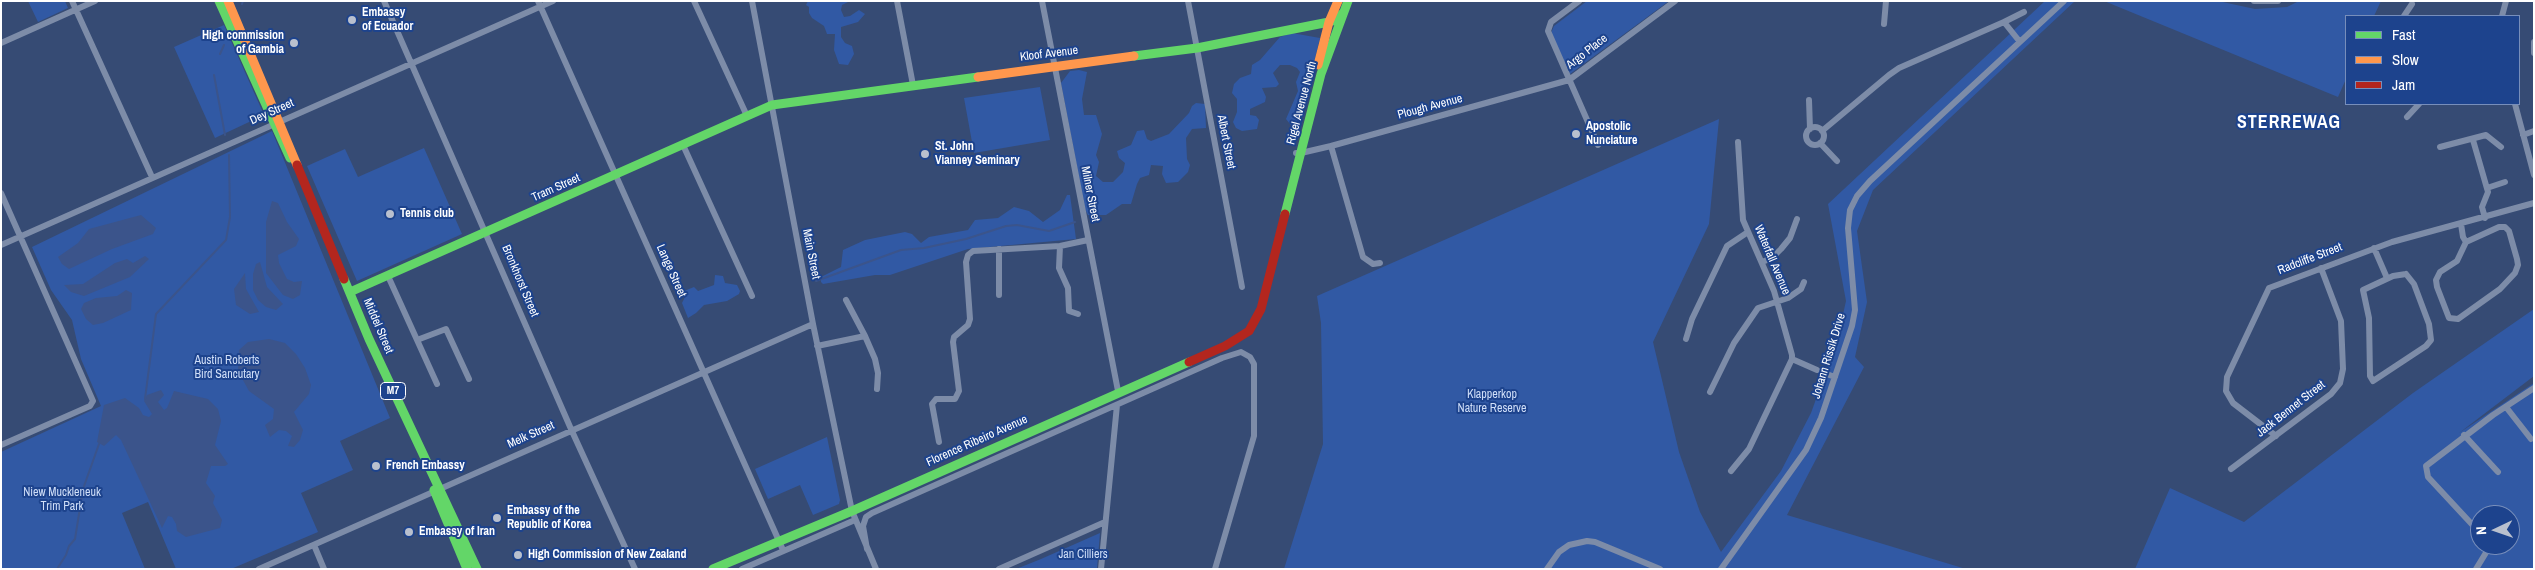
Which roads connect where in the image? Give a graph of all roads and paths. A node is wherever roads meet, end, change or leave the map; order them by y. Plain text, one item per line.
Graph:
1 (72, 1) edge
2 (95, 1) edge
3 (219, 1) edge
4 (228, 1) edge
5 (384, 1) edge
6 (553, 1) edge
7 (694, 1) edge
8 (752, 1) edge
9 (897, 1) edge
10 (1042, 1) edge
11 (1188, 1) edge
12 (1338, 1) edge
13 (1348, 1) edge
14 (1579, 1) edge
15 (1675, 1) edge
16 (1886, 1) edge
17 (2064, 1) edge
18 (2254, 1) edge
19 (2278, 1) edge
20 (2506, 1) edge
21 (540, 4) edge
22 (2412, 4) dead end
23 (76, 10) junction
24 (2024, 12) dead end
25 (1343, 13) junction
26 (2405, 15) edge
27 (2502, 15) edge
28 (1329, 22) junction
29 (2004, 22) junction
30 (1884, 24) dead end
31 (1334, 34) junction
32 (2020, 42) junction
33 (2534, 42) edge
34 (1, 43) edge
35 (1197, 48) junction
36 (2534, 53) edge
37 (410, 63) junction
38 (1054, 66) junction
39 (1569, 80) junction
40 (913, 85) junction
41 (1809, 100) dead end
42 (772, 105) junction
43 (2418, 105) edge
44 (2514, 105) edge
45 (747, 116) junction
46 (2407, 116) dead end
47 (276, 122) junction
48 (1810, 129) junction
49 (1822, 131) junction
50 (2534, 131) edge
51 (2523, 135) junction
52 (2473, 140) junction
53 (1738, 142) dead end
54 (1820, 143) junction
55 (683, 145) junction
56 (1598, 145) dead end
57 (1331, 146) junction
58 (2440, 147) dead end
59 (2501, 147) dead end
60 (1299, 153) junction
61 (1837, 161) dead end
62 (616, 175) junction
63 (2534, 175) edge
64 (152, 177) junction
65 (2505, 182) dead end
66 (2487, 188) junction
67 (1, 194) edge
68 (2534, 203) edge
69 (2485, 218) junction
70 (1796, 219) dead end
71 (2461, 224) junction
72 (1748, 232) junction
73 (487, 233) junction
74 (20, 236) junction
75 (1088, 240) junction
76 (2466, 242) junction
77 (1, 245) edge
78 (1060, 246) junction
79 (2374, 248) junction
80 (999, 249) junction
81 (1762, 262) junction
82 (1380, 263) dead end
83 (2321, 268) junction
84 (388, 276) junction
85 (2387, 278) junction
86 (1804, 282) dead end
87 (1242, 287) dead end
88 (350, 292) junction
89 (999, 295) dead end
90 (752, 296) dead end
91 (846, 300) dead end
92 (1778, 302) junction
93 (1078, 314) dead end
94 (813, 324) junction
95 (1249, 331) joint
96 (865, 336) junction
97 (1686, 338) dead end
98 (417, 340) junction
99 (818, 346) junction
100 (1792, 359) junction
101 (704, 372) junction
102 (1835, 377) junction
103 (469, 379) dead end
104 (436, 384) dead end
105 (2534, 388) edge
106 (877, 389) dead end
107 (1118, 391) junction
108 (1710, 392) dead end
109 (1118, 405) junction
110 (1084, 407) junction
111 (2506, 408) junction
112 (1089, 417) junction
113 (571, 429) junction
114 (2464, 435) junction
115 (2276, 436) junction
116 (2531, 438) dead end
117 (939, 442) dead end
118 (1, 445) edge
119 (2231, 469) dead end
120 (1731, 471) dead end
121 (2498, 472) dead end
122 (437, 488) junction
123 (852, 511) junction
124 (855, 520) junction
125 (1105, 522) junction
126 (2470, 522) edge
127 (779, 540) junction
128 (314, 545) junction
129 (867, 549) junction
130 (783, 550) junction
131 (2485, 555) edge
132 (258, 569) edge
133 (324, 569) edge
134 (467, 569) edge
135 (477, 569) edge
136 (635, 569) edge
137 (713, 569) edge
138 (742, 569) edge
139 (876, 569) edge
140 (999, 569) edge
141 (1101, 569) edge
142 (1215, 569) edge
143 (1547, 569) edge
144 (1660, 569) edge
145 (1721, 569) edge
146 (2476, 569) edge

1 - 23 street
2 - 23 street
3 - 47 main road, Middel Street / M7
4 - 47 main road, Middel Street / M7
5 - 37 street, Bronkhorst Street
6 - 21 street, Dey Street
7 - 45 street
8 - 42 street, Main Street
9 - 40 street
10 - 38 street, Milner Street
11 - 35 street, Albert Street
12 - 28 main road, Rigel Avenue North
13 - 25 main road, Rigel Avenue North
14 - 39 street, Argo Place
15 - 39 street, Argo Place
16 - 30 street
17 - 32 street, Johann Rissik Drive
18 - 19 street
20 - 27 street
21 - 37 street, Dey Street
21 - 62 street, Lange Street
22 - 26 street
23 - 34 street
23 - 64 street
24 - 29 street
25 - 28 main road
25 - 31 main road, Rigel Avenue North
28 - 31 main road
28 - 35 main road, Kloof Avenue
28 - 60 main road, Rigel Avenue North
29 - 32 street
29 - 49 street
31 - 60 main road, Rigel Avenue North
32 - 102 street, Johann Rissik Drive
33 - 36 street
35 - 38 main road, Kloof Avenue
35 - 87 street, Albert Street
37 - 47 street, Dey Street
37 - 73 street, Bronkhorst Street
38 - 40 main road, Kloof Avenue
38 - 75 street, Milner Street
39 - 56 street
39 - 57 street, Plough Avenue
40 - 42 main road, Kloof Avenue
41 - 48 street
42 - 45 main road, Tram Street
42 - 94 street, Main Street
43 - 46 street
44 - 51 street
45 - 55 main road, Tram Street
47 - 64 street, Dey Street
47 - 88 main road, Middel Street / M7
48 - 49 street
48 - 54 street
49 - 54 street
50 - 51 street
51 - 63 street
52 - 58 street
52 - 59 street
52 - 66 street
53 - 72 street, Waterfall Avenue
54 - 61 street
55 - 62 main road, Tram Street
55 - 90 street
57 - 60 street, Plough Avenue
57 - 82 street
60 - 95 main road, Rigel Avenue North
62 - 73 main road, Tram Street
62 - 101 street, Lange Street
64 - 74 street, Dey Street
65 - 66 street
66 - 69 street
67 - 74 street
68 - 69 street, Radcliffe Street
69 - 71 street, Radcliffe Street
70 - 81 street
71 - 76 street
71 - 79 street, Radcliffe Street
72 - 81 street, Waterfall Avenue
72 - 97 street
73 - 84 main road, Tram Street
73 - 113 street, Bronkhorst Street
74 - 77 street, Dey Street
74 - 118 street
75 - 78 street
75 - 107 street, Milner Street
76 - 76 street
78 - 80 street
78 - 93 street
79 - 83 street, Radcliffe Street
79 - 85 street
80 - 89 street
80 - 117 street
81 - 92 street, Waterfall Avenue
83 - 115 street, Jack Bennet Street
83 - 115 street, Radcliffe Street
84 - 88 main road, Tram Street
84 - 98 street
85 - 85 street
86 - 92 street
88 - 122 main road, Middel Street / M7
91 - 96 street
92 - 100 street, Waterfall Avenue
92 - 108 street
94 - 99 street, Main Street
94 - 101 street, Melk Street
95 - 107 main road, Florence Ribeiro Avenue
96 - 99 street
96 - 106 street
98 - 103 street
98 - 104 street
99 - 123 street, Main Street
100 - 102 street
100 - 120 street
101 - 113 street, Melk Street
101 - 127 street, Lange Street
102 - 145 street, Johann Rissik Drive
105 - 111 street
107 - 110 main road, Florence Ribeiro Avenue
109 - 112 street
109 - 125 street
109 - 142 street
110 - 112 street
110 - 123 main road, Florence Ribeiro Avenue
111 - 114 street
111 - 116 street
112 - 129 street
113 - 122 street, Melk Street
113 - 136 street, Bronkhorst Street
114 - 121 street
114 - 126 street
115 - 119 street, Jack Bennet Street
122 - 128 street, Melk Street
122 - 134 main road, Middel Street / M7
122 - 135 main road, Middel Street / M7
123 - 124 street, Main Street
123 - 127 main road, Florence Ribeiro Avenue
124 - 129 street, Main Street
124 - 130 street
125 - 140 street
125 - 141 street
127 - 130 street, Lange Street
127 - 137 main road, Florence Ribeiro Avenue
128 - 132 street, Melk Street
128 - 133 street
129 - 139 street
130 - 138 street
131 - 146 street
143 - 144 street

